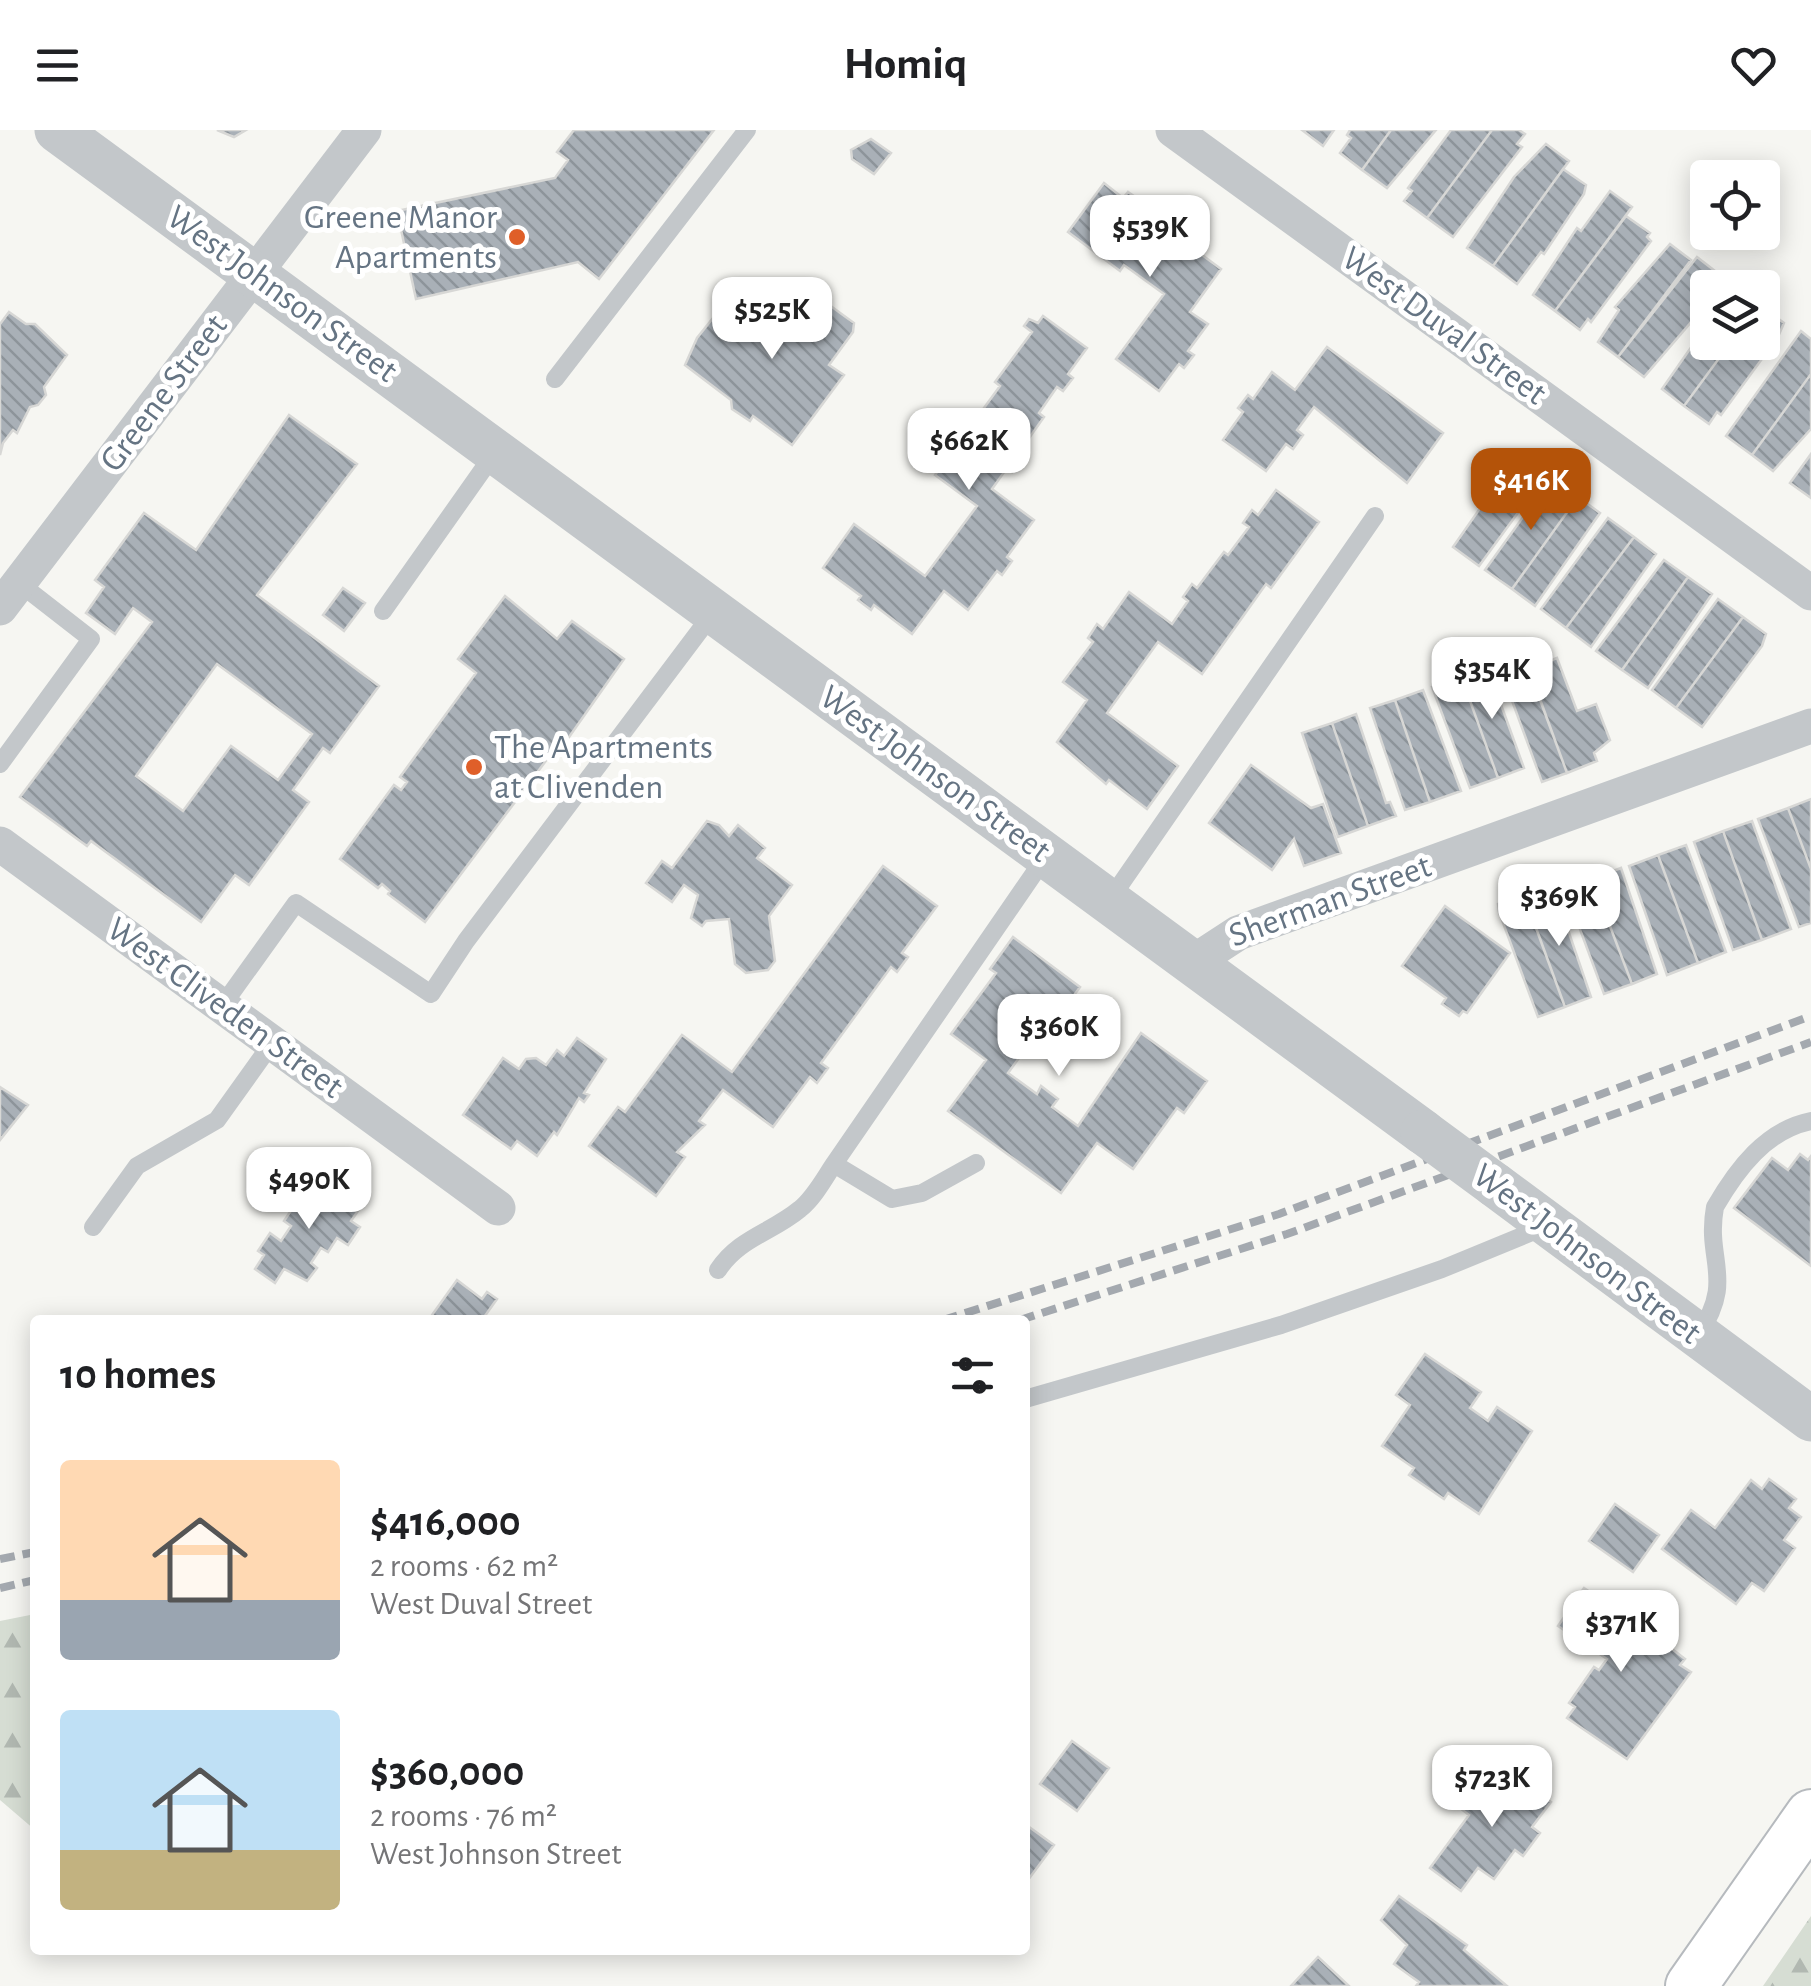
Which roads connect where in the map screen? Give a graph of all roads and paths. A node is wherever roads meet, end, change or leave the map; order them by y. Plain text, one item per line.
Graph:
1 (57, 130) edge
2 (364, 130) edge
3 (747, 130) edge
4 (1173, 130) edge
5 (254, 274) junction
6 (555, 379) dead end
7 (496, 451) junction
8 (1375, 516) dead end
9 (1811, 593) edge
10 (9, 595) edge
11 (383, 611) dead end
12 (714, 612) junction
13 (1811, 726) edge
14 (0, 764) edge
15 (0, 844) edge
16 (1046, 856) junction
17 (1109, 902) junction
18 (1192, 963) junction
19 (222, 1006) junction
20 (272, 1043) junction
21 (1811, 1121) edge
22 (834, 1164) junction
23 (976, 1164) dead end
24 (498, 1208) dead end
25 (1549, 1224) junction
26 (93, 1227) dead end
27 (718, 1270) dead end
28 (1697, 1336) junction
29 (1030, 1399) edge
30 (1811, 1419) edge
31 (1811, 1815) edge
32 (1691, 1986) edge

1 - 5 street, West Johnson Street
2 - 5 street, Greene Street
3 - 6 lane
4 - 9 street, West Duval Street
5 - 7 street, West Johnson Street
5 - 10 street, Greene Street
7 - 11 lane
7 - 12 street, West Johnson Street
8 - 17 lane
10 - 14 lane
12 - 16 street, West Johnson Street
12 - 19 lane
13 - 18 street, Sherman Street
15 - 19 street, West Cliveden Street
16 - 17 street, West Johnson Street
16 - 22 lane
17 - 18 street, West Johnson Street
18 - 25 street, West Johnson Street, bridge
19 - 20 street, West Cliveden Street
20 - 24 street, West Cliveden Street
20 - 26 lane
21 - 28 lane
22 - 23 lane
22 - 27 lane
25 - 28 street, West Johnson Street
25 - 29 lane
28 - 30 street, West Johnson Street
31 - 32 main road

